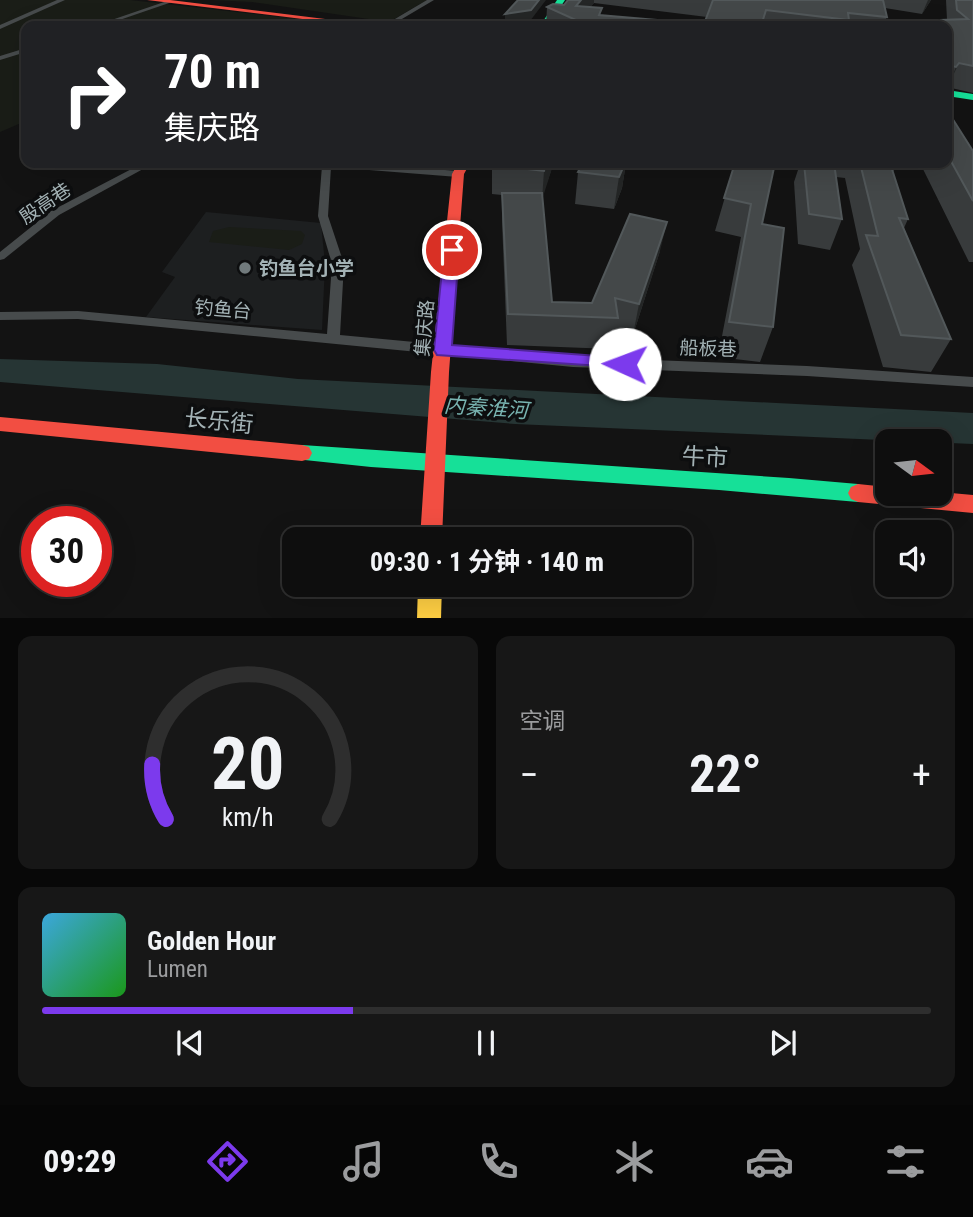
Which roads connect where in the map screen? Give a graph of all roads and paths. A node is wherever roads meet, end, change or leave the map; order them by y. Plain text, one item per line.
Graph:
1 (62, 0) edge
2 (151, 0) edge
3 (431, 0) edge
4 (561, 0) edge
5 (169, 2) junction
6 (112, 21) edge
7 (334, 21) edge
8 (395, 21) edge
9 (547, 21) edge
10 (0, 27) edge
11 (21, 52) edge
12 (0, 58) edge
13 (952, 94) edge
14 (973, 97) edge
15 (140, 168) edge
16 (327, 168) edge
17 (461, 168) edge
18 (0, 257) edge
19 (0, 316) edge
20 (333, 338) junction
21 (443, 350) junction
22 (973, 382) edge
23 (0, 424) edge
24 (434, 465) junction
25 (973, 503) edge
26 (431, 527) edge
27 (430, 597) edge
28 (429, 618) edge

1 - 10 street
2 - 5 street
3 - 8 street
4 - 9 street
5 - 6 street
5 - 7 street
11 - 12 street
13 - 14 street
15 - 18 street, 殷高巷
16 - 20 street
17 - 21 street, 集庆路
19 - 20 street, 钓鱼台
20 - 21 street, 钓鱼台
21 - 22 street, 船板巷
21 - 24 street, 集庆路
23 - 24 street, 长乐街
24 - 25 street, 牛市
24 - 26 street
27 - 28 street

